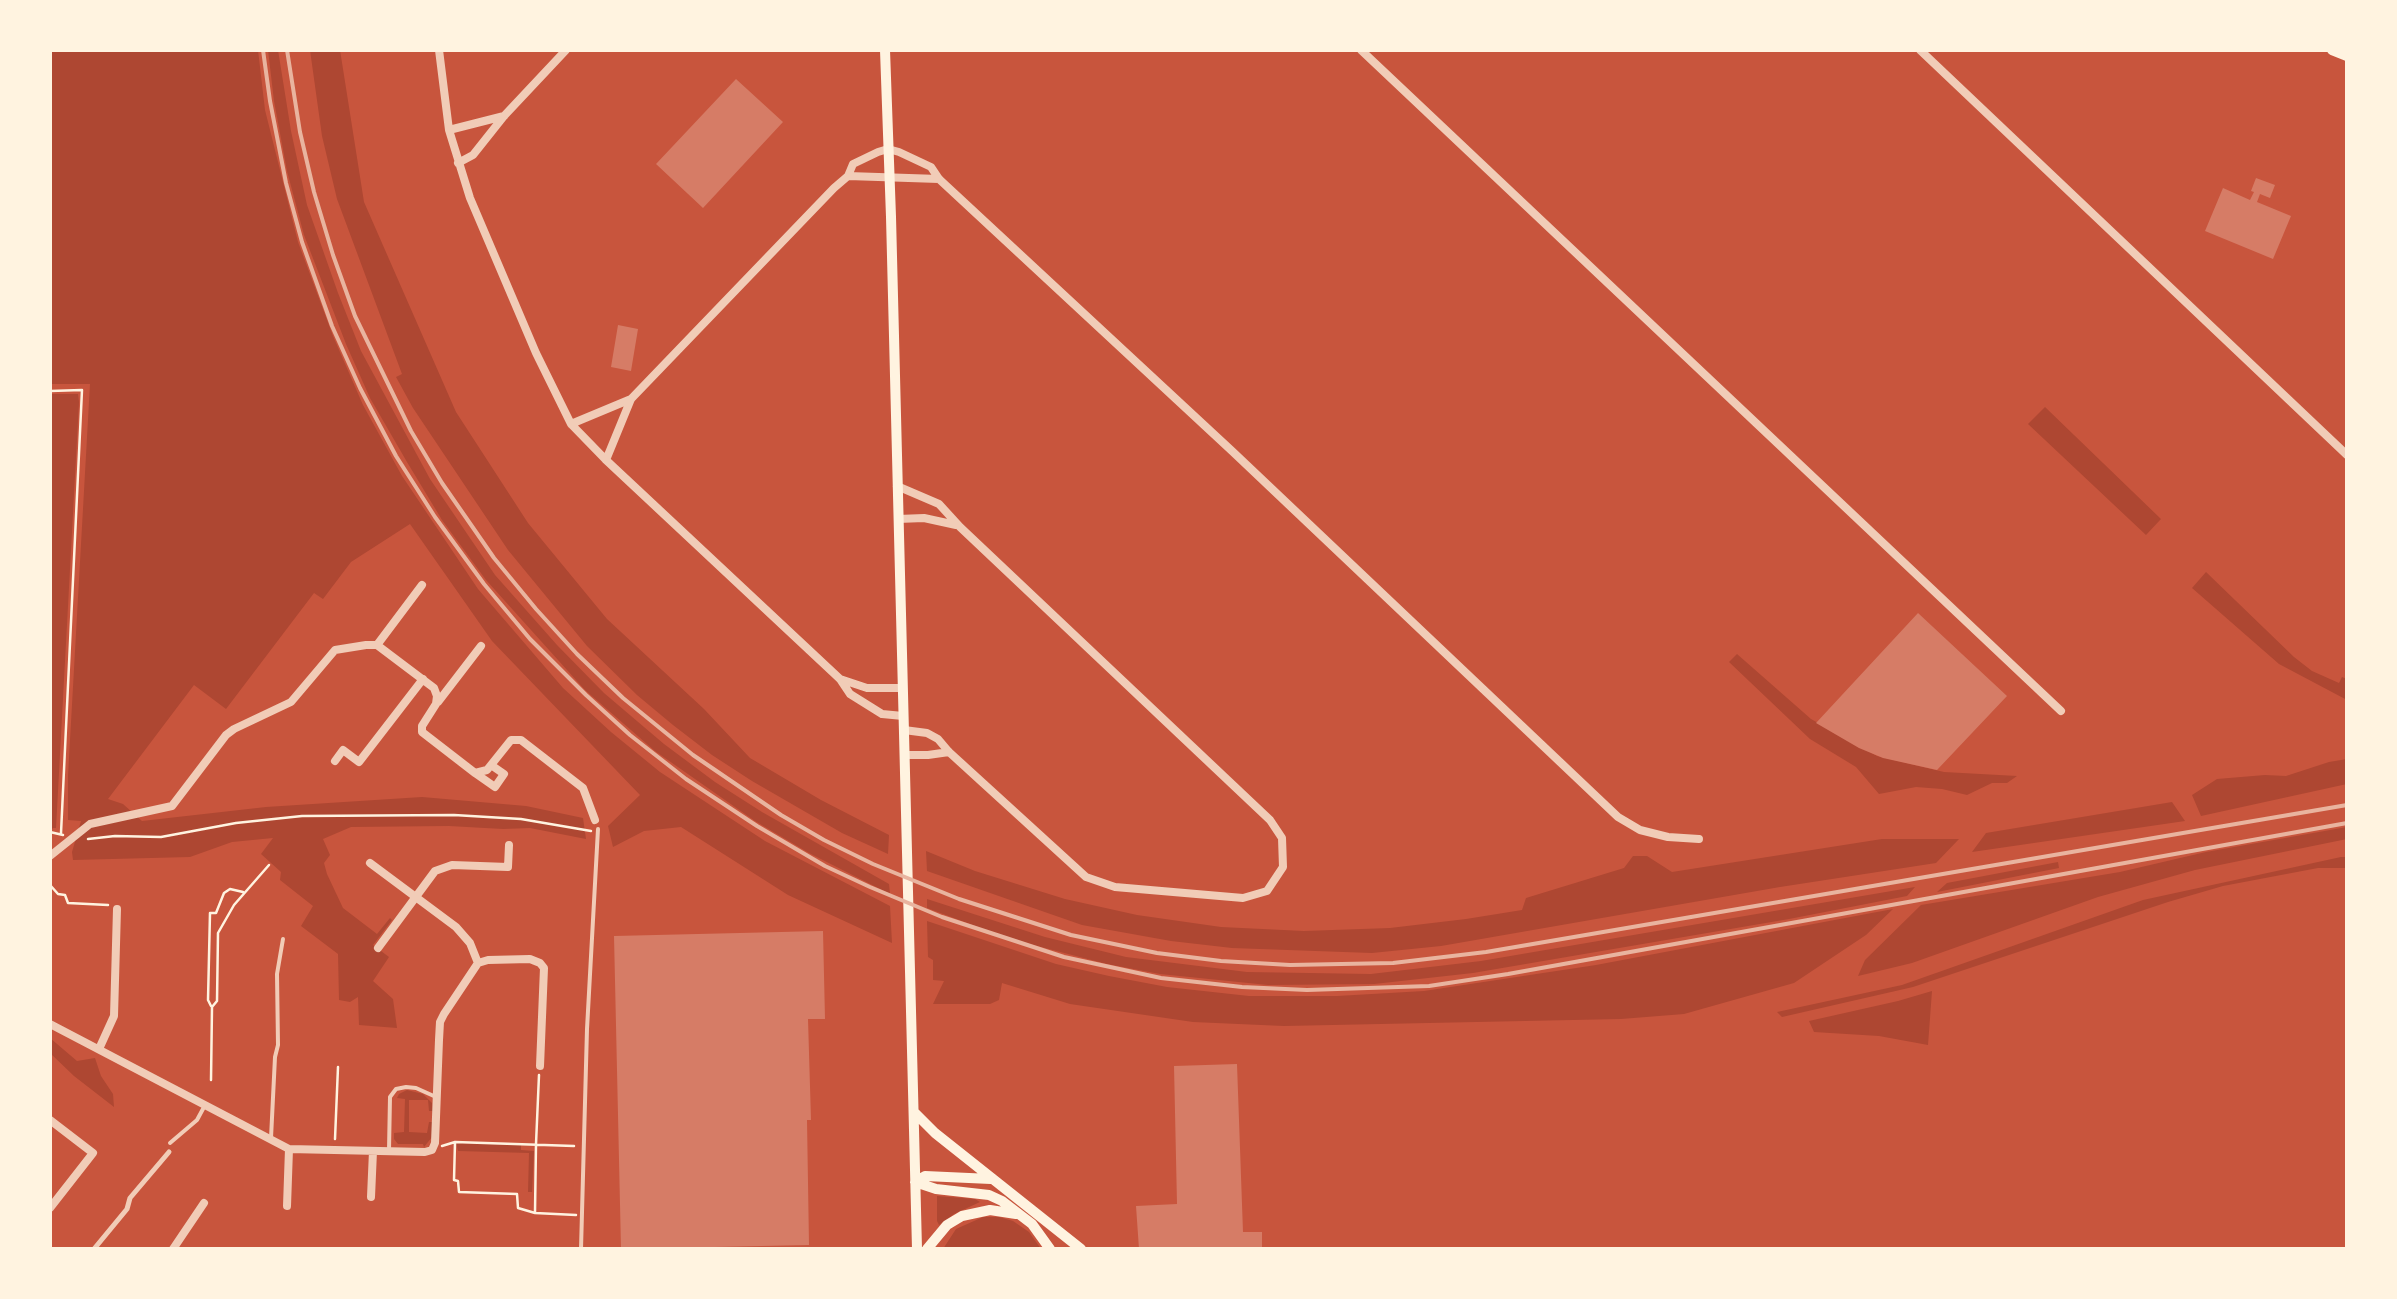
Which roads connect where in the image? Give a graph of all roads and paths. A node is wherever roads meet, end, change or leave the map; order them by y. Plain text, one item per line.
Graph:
1 (438, 50) edge
2 (566, 50) edge
3 (885, 50) edge
4 (1361, 50) edge
5 (1920, 50) edge
6 (2332, 50) edge
7 (2347, 56) edge
8 (504, 116) junction
9 (449, 130) junction
10 (888, 149) junction
11 (458, 163) junction
12 (848, 176) junction
13 (889, 176) junction
14 (939, 179) junction
15 (50, 390) edge
16 (630, 399) junction
17 (571, 424) junction
18 (2347, 456) edge
19 (606, 460) junction
20 (898, 486) junction
21 (898, 519) junction
22 (960, 526) junction
23 (422, 585) dead end
24 (377, 645) junction
25 (481, 646) dead end
26 (423, 679) junction
27 (840, 679) junction
28 (902, 688) junction
29 (436, 704) junction
30 (2061, 711) dead end
31 (903, 716) junction
32 (904, 730) junction
33 (948, 752) junction
34 (904, 755) junction
35 (336, 761) dead end
36 (491, 764) junction
37 (475, 773) junction
38 (597, 827) junction
39 (50, 832) edge
40 (66, 837) junction
41 (1699, 839) dead end
42 (509, 845) dead end
43 (50, 856) edge
44 (370, 864) dead end
45 (269, 865) dead end
46 (50, 885) edge
47 (245, 893) junction
48 (417, 898) junction
49 (103, 905) dead end
50 (117, 910) dead end
51 (283, 940) dead end
52 (378, 948) dead end
53 (478, 963) junction
54 (212, 1007) junction
55 (50, 1024) edge
56 (98, 1049) junction
57 (338, 1067) dead end
58 (540, 1067) joint
59 (211, 1080) dead end
60 (436, 1097) junction
61 (205, 1106) junction
62 (914, 1112) junction
63 (50, 1120) edge
64 (270, 1140) junction
65 (454, 1142) junction
66 (170, 1143) dead end
67 (536, 1144) junction
68 (438, 1145) junction
69 (585, 1145) junction
70 (289, 1148) junction
71 (335, 1150) junction
72 (373, 1151) junction
73 (169, 1152) dead end
74 (390, 1152) junction
75 (992, 1179) junction
76 (916, 1182) junction
77 (372, 1197) dead end
78 (204, 1203) dead end
79 (287, 1206) dead end
80 (50, 1208) edge
81 (535, 1214) junction
82 (582, 1215) junction
83 (1022, 1216) junction
84 (94, 1249) edge
85 (173, 1249) edge
86 (582, 1249) edge
87 (917, 1249) edge
88 (927, 1249) edge
89 (1050, 1249) edge
90 (1082, 1249) edge

1 - 9 street
2 - 8 street
3 - 10 main road
4 - 30 street
5 - 18 street
6 - 7 main road
8 - 9 street
8 - 11 street
9 - 11 street
10 - 12 street
10 - 13 main road
10 - 14 street
11 - 17 street
12 - 13 street
12 - 16 street
13 - 14 street
13 - 20 main road
14 - 41 street
15 - 40 path
16 - 17 street
16 - 19 street
17 - 19 street
19 - 27 street
20 - 21 main road
20 - 22 street
21 - 22 street
21 - 28 main road
22 - 33 street
23 - 24 street
24 - 26 street
24 - 40 street
25 - 29 street
26 - 29 street
26 - 35 street
27 - 28 street
27 - 31 street
28 - 31 main road
29 - 37 street
31 - 32 main road
32 - 33 street
32 - 34 main road
33 - 34 street
34 - 62 main road
36 - 37 street
36 - 37 street
36 - 38 street
38 - 40 path
38 - 69 lane
39 - 40 path
40 - 43 street
42 - 48 street
44 - 48 street
45 - 47 path
46 - 49 path
47 - 54 path
47 - 54 path
48 - 52 street
48 - 53 street
50 - 56 street
51 - 64 lane
53 - 58 street
53 - 60 street
54 - 59 path
55 - 56 street
56 - 61 street
57 - 71 path
58 - 67 path
60 - 68 street
60 - 74 lane
61 - 64 street
61 - 66 lane
62 - 75 main road
62 - 76 main road
63 - 80 street
64 - 70 street
65 - 67 path
65 - 68 path
65 - 81 path
67 - 69 path
67 - 81 path
68 - 74 street
69 - 82 lane
70 - 71 street
70 - 79 street
71 - 72 street
72 - 74 street
72 - 77 street
73 - 84 street
75 - 76 main road
75 - 90 main road
76 - 83 main road
76 - 87 main road
78 - 85 street
81 - 82 path
82 - 86 lane
83 - 88 main road
83 - 89 main road

